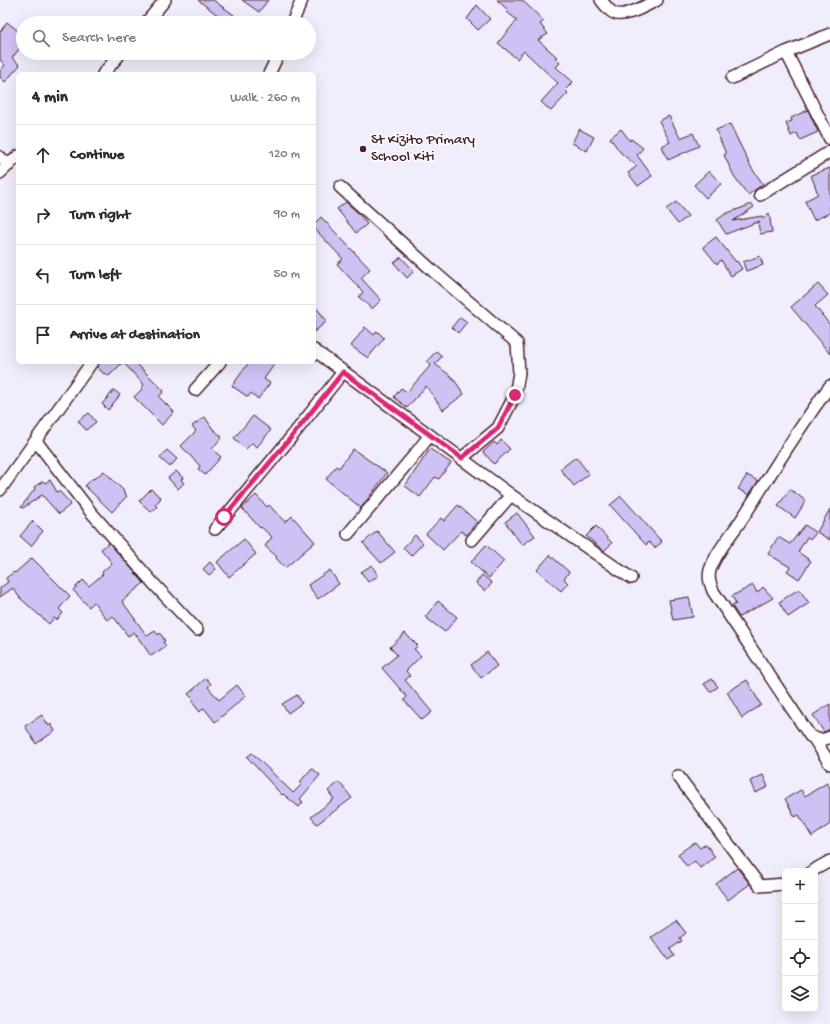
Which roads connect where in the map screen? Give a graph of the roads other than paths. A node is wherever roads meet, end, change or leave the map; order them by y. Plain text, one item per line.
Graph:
1 (165, 0) edge
2 (302, 0) edge
3 (601, 0) edge
4 (657, 0) edge
5 (152, 16) edge
6 (295, 16) edge
7 (830, 34) edge
8 (786, 52) junction
9 (115, 60) edge
10 (276, 60) edge
11 (105, 72) edge
12 (270, 72) edge
13 (732, 78) dead end
14 (830, 139) edge
15 (830, 151) edge
16 (0, 157) edge
17 (16, 158) edge
18 (8, 165) junction
19 (0, 173) edge
20 (340, 187) dead end
21 (760, 195) dead end
22 (316, 352) edge
23 (91, 364) edge
24 (218, 364) edge
25 (343, 372) junction
26 (830, 386) edge
27 (194, 390) dead end
28 (430, 435) junction
29 (36, 442) junction
30 (462, 458) junction
31 (0, 490) edge
32 (511, 495) junction
33 (215, 529) dead end
34 (348, 534) dead end
35 (472, 540) dead end
36 (630, 578) dead end
37 (197, 630) dead end
38 (813, 737) junction
39 (830, 737) edge
40 (830, 764) edge
41 (678, 776) dead end
42 (830, 861) edge
43 (817, 868) edge
44 (782, 884) edge

1 - 5 street
2 - 6 street
3 - 4 street
7 - 8 street
8 - 13 street
8 - 14 street
9 - 11 street
10 - 12 street
15 - 21 street
16 - 18 street
17 - 18 street
18 - 19 street
20 - 30 street
22 - 25 street
23 - 29 street
24 - 27 street
25 - 28 street
25 - 33 street
26 - 38 street
28 - 30 street
28 - 34 street
29 - 31 street
29 - 37 street
30 - 32 street
32 - 35 street
32 - 36 street
38 - 39 street
38 - 40 street
41 - 44 street
42 - 43 street

